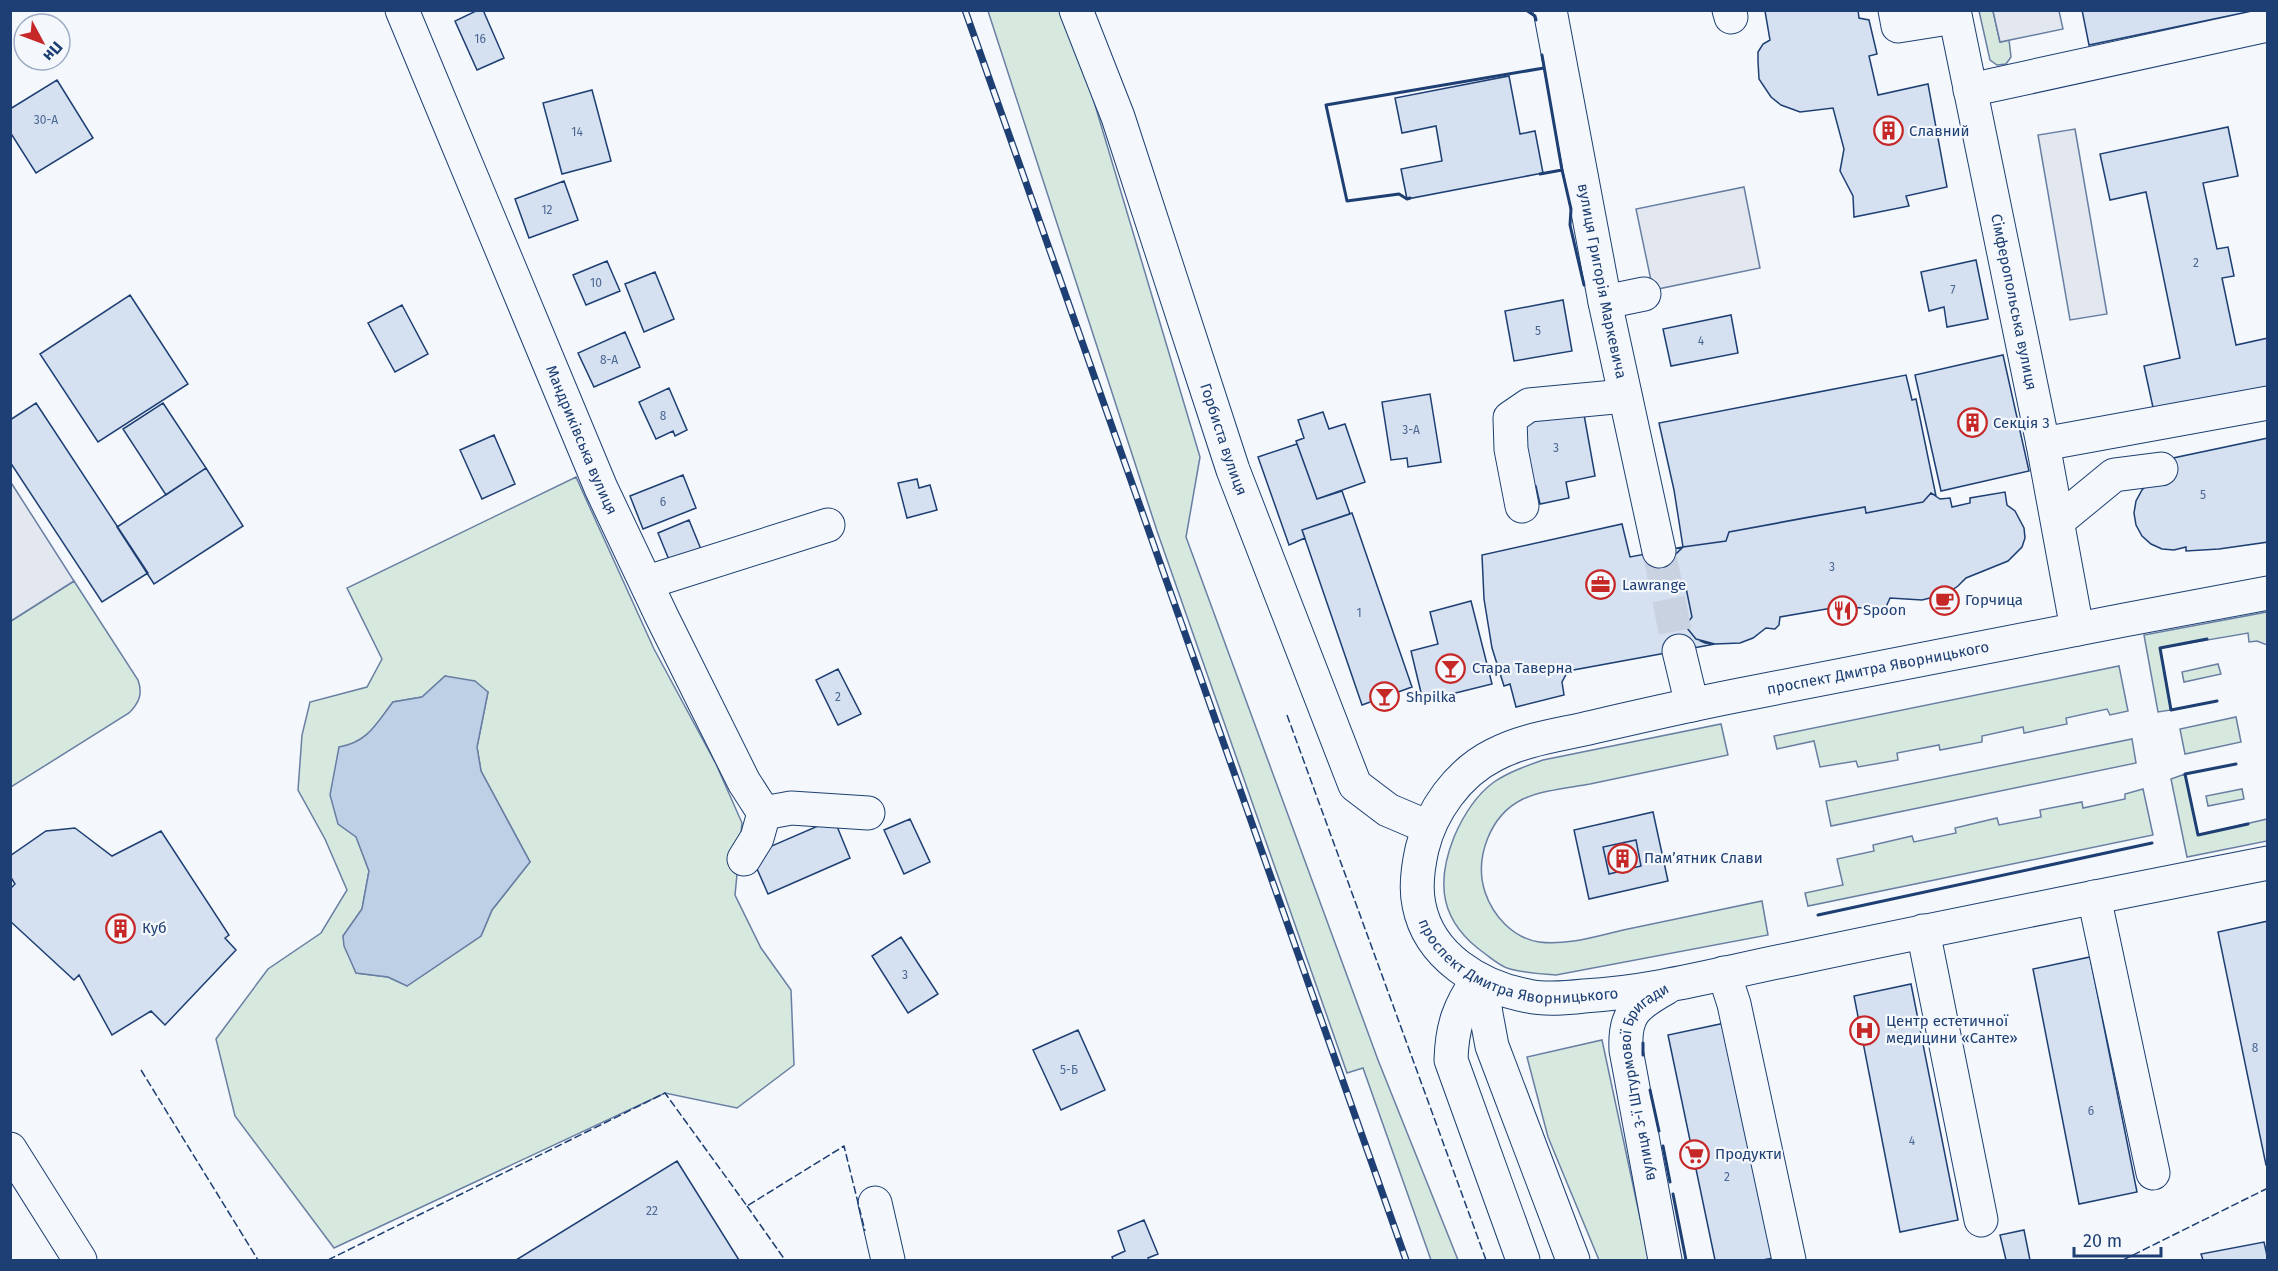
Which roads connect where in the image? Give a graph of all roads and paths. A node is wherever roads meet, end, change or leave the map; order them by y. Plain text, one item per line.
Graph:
1 (402, 10) edge
2 (1076, 10) edge
3 (1895, 10) edge
4 (1551, 11) edge
5 (1955, 14) edge
6 (2268, 25) edge
7 (1970, 90) junction
8 (1644, 294) dead end
9 (1605, 302) junction
10 (1625, 396) junction
11 (2268, 403) edge
12 (2043, 444) junction
13 (2161, 469) dead end
14 (1522, 506) dead end
15 (2058, 521) junction
16 (828, 525) dead end
17 (1659, 551) tunnel mouth
18 (648, 582) junction
19 (2268, 593) edge
20 (2077, 629) junction
21 (1678, 651) tunnel mouth
22 (1692, 705) junction
23 (764, 813) junction
24 (868, 813) dead end
25 (1428, 827) junction
26 (744, 859) dead end
27 (2268, 863) edge
28 (2094, 897) junction
29 (1923, 931) junction
30 (1724, 973) junction
31 (1480, 981) junction
32 (1673, 984) junction
33 (10, 1149) edge
34 (2153, 1173) dead end
35 (875, 1203) dead end
36 (1981, 1220) dead end
37 (80, 1260) edge
38 (888, 1260) edge
39 (1523, 1260) edge
40 (1573, 1260) edge
41 (1665, 1260) edge
42 (1789, 1260) edge

1 - 18 street, Мандриківська вулиця
2 - 25 street, Горбиста вулиця
3 - 5 street
4 - 9 street, вулиця Григорія Маркевича
5 - 7 street, Сімферопольська вулиця
6 - 7 street
7 - 12 street, Сімферопольська вулиця
8 - 9 street
9 - 10 street, вулиця Григорія Маркевича
10 - 14 street
10 - 17 street, вулиця Григорія Маркевича
11 - 12 street
12 - 15 street, Сімферопольська вулиця
13 - 15 street
15 - 20 street, Сімферопольська вулиця
16 - 18 street
18 - 23 street, Мандриківська вулиця
19 - 20 street, проспект Дмитра Яворницького
20 - 22 street, проспект Дмитра Яворницького
21 - 22 street
22 - 25 street, проспект Дмитра Яворницького
23 - 24 street
23 - 26 street
25 - 31 street, проспект Дмитра Яворницького
27 - 28 street, проспект Дмитра Яворницького
28 - 29 street, проспект Дмитра Яворницького
28 - 34 street
29 - 30 street, проспект Дмитра Яворницького
29 - 36 street
30 - 32 street, проспект Дмитра Яворницького
30 - 42 street
31 - 32 street, проспект Дмитра Яворницького
31 - 39 street
31 - 40 street
32 - 41 street, вулиця 3-ї Штурмової Бригади
33 - 37 street
35 - 38 street

